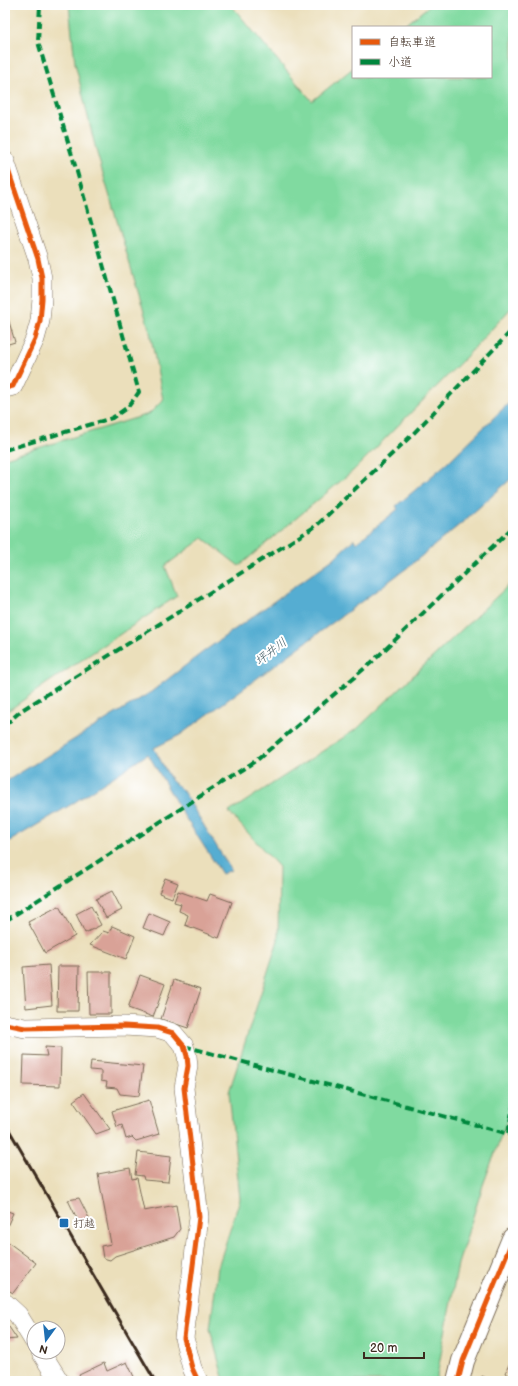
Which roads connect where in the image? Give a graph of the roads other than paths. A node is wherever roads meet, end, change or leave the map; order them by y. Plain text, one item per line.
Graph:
1 (5, 161) edge
2 (5, 388) edge
3 (5, 1024) edge
4 (513, 1239) edge
5 (5, 1303) edge
6 (26, 1328) edge
7 (46, 1360) edge
8 (59, 1381) edge
9 (198, 1381) edge
10 (458, 1381) edge

1 - 2 street
3 - 9 street
4 - 10 street
5 - 6 street
7 - 8 street

